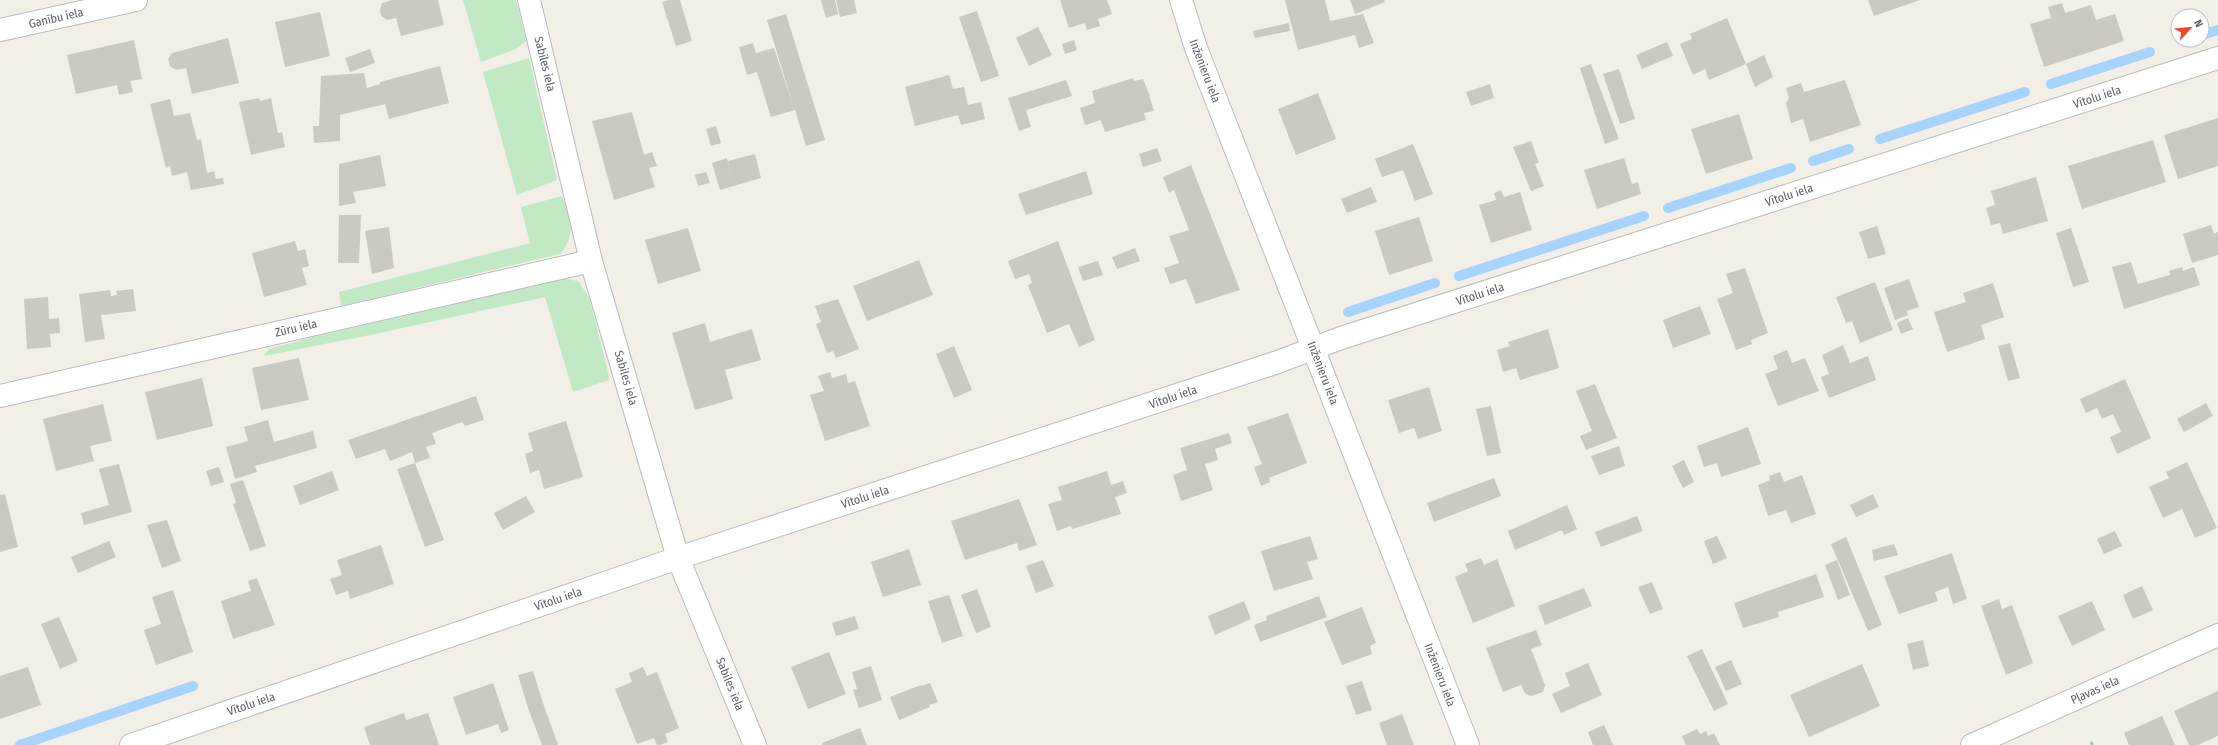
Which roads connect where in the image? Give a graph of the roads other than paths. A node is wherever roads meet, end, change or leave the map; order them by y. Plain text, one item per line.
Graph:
1 (136, 0) edge
2 (529, 0) edge
3 (1181, 0) edge
4 (0, 30) edge
5 (2218, 58) edge
6 (592, 261) junction
7 (1313, 349) junction
8 (0, 396) edge
9 (678, 558) junction
10 (2218, 635) edge
11 (131, 745) edge
12 (755, 745) edge
13 (1468, 745) edge
14 (1972, 745) edge

1 - 4 street, Ganību iela
2 - 6 street, Sabiles iela
3 - 7 street, Inženieru iela
5 - 7 street, Vītolu iela
6 - 8 street, Zūru iela
6 - 9 street, Sabiles iela
7 - 9 street, Vītolu iela
7 - 13 street, Inženieru iela
9 - 11 street, Vītolu iela
9 - 12 street, Sabiles iela
10 - 14 street, Pļavas iela

